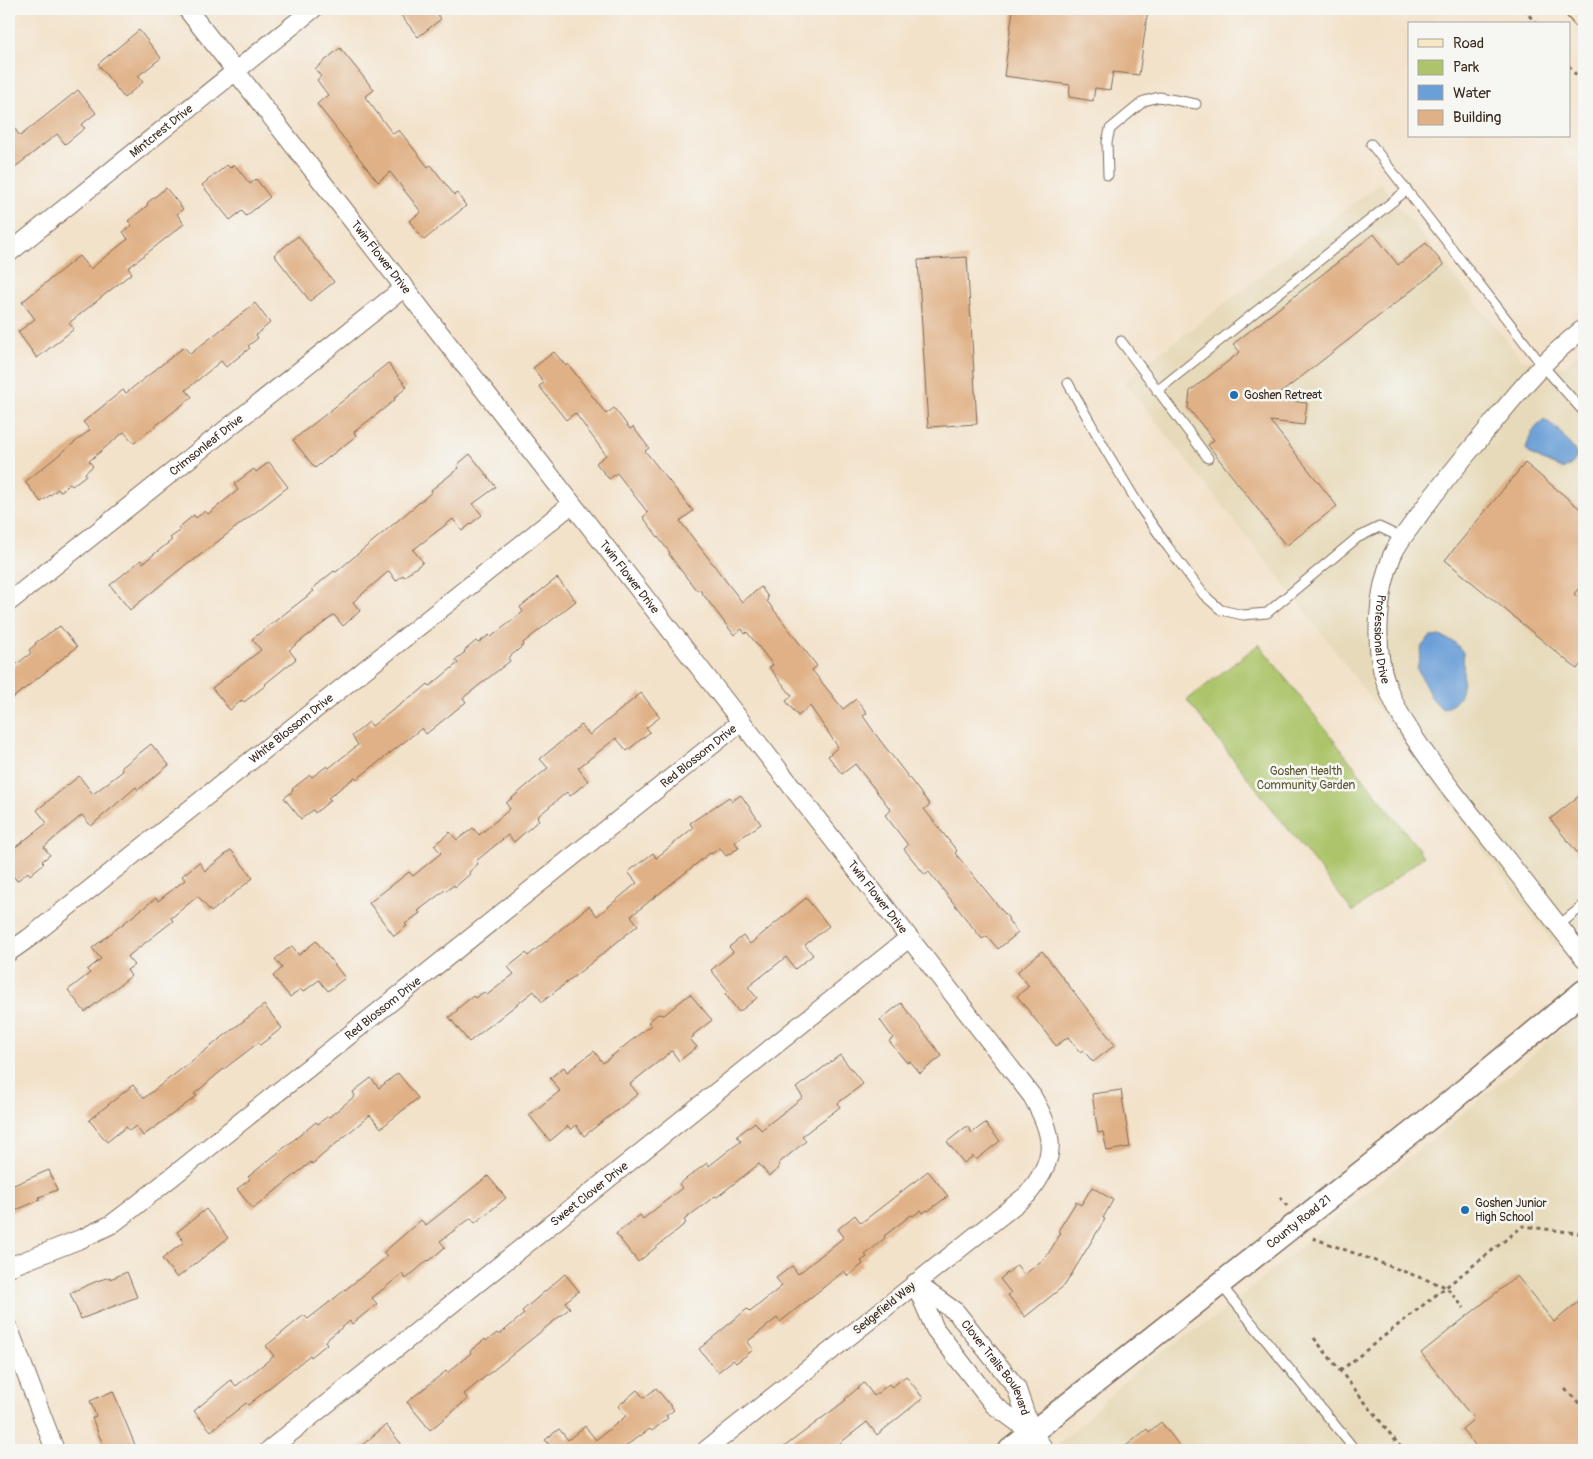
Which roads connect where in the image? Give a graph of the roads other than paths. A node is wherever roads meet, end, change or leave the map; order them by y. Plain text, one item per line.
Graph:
1 (187, 9) edge
2 (313, 9) edge
3 (1578, 9) edge
4 (1584, 16) edge
5 (235, 71) junction
6 (1196, 104) dead end
7 (1372, 144) dead end
8 (1108, 175) dead end
9 (1407, 190) junction
10 (9, 252) edge
11 (405, 287) junction
12 (1584, 328) edge
13 (1121, 341) dead end
14 (1542, 365) junction
15 (1068, 383) dead end
16 (1158, 390) junction
17 (1584, 412) edge
18 (1208, 458) dead end
19 (572, 504) junction
20 (1402, 538) junction
21 (9, 602) edge
22 (741, 722) junction
23 (1584, 905) edge
24 (1559, 925) junction
25 (910, 938) junction
26 (9, 952) edge
27 (1584, 958) edge
28 (1584, 991) edge
29 (1049, 1156) joint
30 (9, 1267) edge
31 (915, 1283) junction
32 (1220, 1285) junction
33 (9, 1329) edge
34 (1038, 1442) edge
35 (1350, 1445) dead end
36 (55, 1450) edge
37 (269, 1450) edge
38 (706, 1450) edge
39 (1010, 1450) edge

1 - 5 street, Twin Flower Drive
2 - 5 street, Mintcrest Drive
3 - 4 main road
5 - 10 street, Mintcrest Drive
5 - 11 street, Twin Flower Drive
6 - 8 lane
7 - 9 lane
9 - 14 lane
9 - 16 lane
11 - 19 street, Twin Flower Drive
11 - 21 street, Crimsonleaf Drive
12 - 14 street, Professional Drive
13 - 16 lane
14 - 17 lane
14 - 20 street, Professional Drive
15 - 20 lane
16 - 18 lane
19 - 22 street, Twin Flower Drive
19 - 26 street, White Blossom Drive
20 - 24 street, Professional Drive
22 - 25 street, Twin Flower Drive
22 - 30 street, Red Blossom Drive
23 - 24 lane
24 - 27 street, Professional Drive
25 - 29 street, Twin Flower Drive
25 - 37 street, Sweet Clover Drive
28 - 32 street, County Road 21
29 - 31 street, Sedgefield Way
31 - 34 street, Clover Trails Boulevard
31 - 34 street, Clover Trails Boulevard
31 - 38 street, Sedgefield Way
32 - 34 street, County Road 21
32 - 35 lane
33 - 36 street
34 - 39 street, County Road 21

